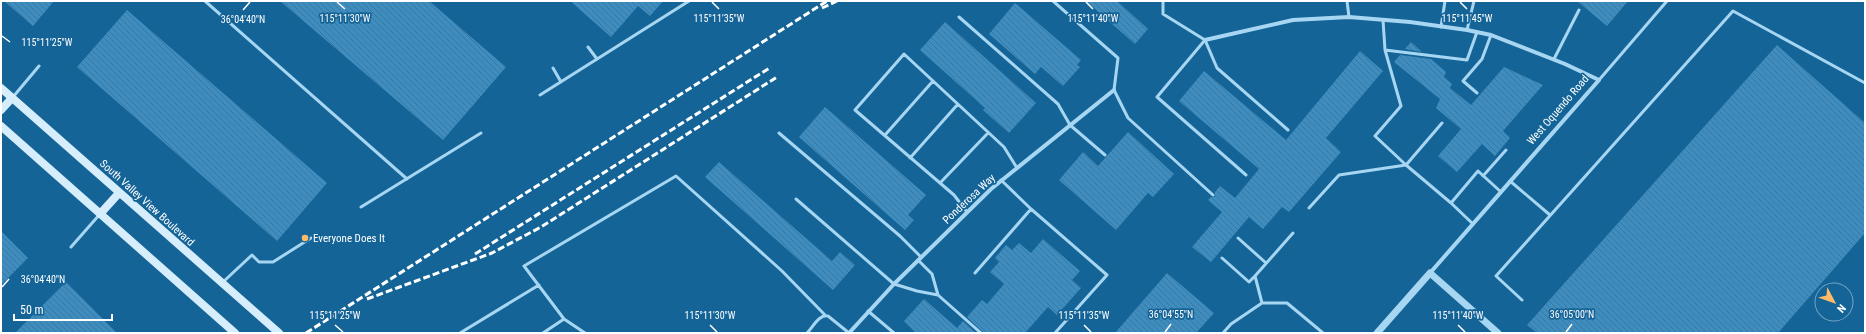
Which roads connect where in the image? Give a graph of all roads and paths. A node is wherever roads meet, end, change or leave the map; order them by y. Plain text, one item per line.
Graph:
1 (205, 1) edge
2 (689, 1) edge
3 (1053, 1) edge
4 (1163, 1) edge
5 (1347, 1) edge
6 (1445, 1) edge
7 (1474, 1) edge
8 (1667, 1) edge
9 (1579, 10) dead end
10 (959, 17) dead end
11 (1349, 17) junction
12 (1383, 20) junction
13 (1441, 27) junction
14 (1467, 30) junction
15 (1477, 32) junction
16 (1491, 36) junction
17 (1206, 40) junction
18 (588, 47) dead end
19 (1385, 50) junction
20 (597, 59) junction
21 (1554, 60) junction
22 (39, 66) dead end
23 (553, 68) dead end
24 (1599, 80) junction
25 (933, 81) junction
26 (561, 82) junction
27 (1865, 83) edge
28 (1, 88) edge
29 (1114, 90) junction
30 (1477, 93) dead end
31 (540, 95) dead end
32 (12, 98) junction
33 (958, 104) junction
34 (1, 110) edge
35 (1442, 123) dead end
36 (1070, 125) junction
37 (1, 126) edge
38 (1288, 130) dead end
39 (481, 133) dead end
40 (779, 133) dead end
41 (988, 133) junction
42 (885, 135) junction
43 (1506, 150) dead end
44 (1105, 155) dead end
45 (910, 158) junction
46 (1406, 165) junction
47 (1018, 168) junction
48 (1246, 175) dead end
49 (1483, 176) junction
50 (407, 179) junction
51 (1002, 180) junction
52 (1510, 181) junction
53 (940, 184) junction
54 (1501, 192) junction
55 (119, 193) junction
56 (1213, 195) dead end
57 (796, 198) dead end
58 (1450, 203) junction
59 (361, 207) dead end
60 (1310, 208) dead end
61 (1031, 209) junction
62 (967, 212) junction
63 (100, 214) junction
64 (1550, 215) junction
65 (1473, 224) junction
66 (1293, 233) dead end
67 (311, 238) dead end
68 (1238, 238) dead end
69 (71, 247) dead end
70 (920, 258) junction
71 (1222, 258) dead end
72 (1266, 263) junction
73 (975, 273) dead end
74 (1430, 273) junction
75 (1255, 276) junction
76 (222, 284) junction
77 (894, 284) junction
78 (539, 285) junction
79 (938, 295) junction
80 (1522, 300) dead end
81 (1262, 303) junction
82 (868, 312) junction
83 (825, 315) junction
84 (564, 319) junction
85 (235, 333) edge
86 (279, 333) edge
87 (460, 333) edge
88 (543, 333) edge
89 (585, 333) edge
90 (807, 333) edge
91 (849, 333) edge
92 (894, 333) edge
93 (981, 333) edge
94 (1055, 333) edge
95 (1223, 333) edge
96 (1323, 333) edge
97 (1377, 333) edge
98 (1498, 333) edge

1 - 50 lane
2 - 20 lane
3 - 29 lane
4 - 17 lane
5 - 11 lane
6 - 13 lane
7 - 14 lane
8 - 24 lane
9 - 21 lane
10 - 36 lane
11 - 12 street, West Oquendo Road
11 - 17 street, West Oquendo Road
12 - 13 street, West Oquendo Road
12 - 19 lane
13 - 14 street, West Oquendo Road
14 - 15 street, West Oquendo Road
15 - 16 street, West Oquendo Road
15 - 19 lane
16 - 21 street, West Oquendo Road
16 - 30 lane
17 - 38 lane
17 - 48 lane
18 - 20 lane
19 - 46 lane
20 - 26 lane
21 - 24 street, West Oquendo Road
22 - 32 lane
23 - 26 lane
24 - 52 street, West Oquendo Road
25 - 33 lane
25 - 42 lane
25 - 42 lane
26 - 31 lane
27 - 64 lane
28 - 32 main road, South Valley View Boulevard
29 - 36 street, Ponderosa Way
29 - 56 lane
32 - 34 main road
32 - 55 main road, South Valley View Boulevard
33 - 41 lane
33 - 45 lane
35 - 46 lane
36 - 44 lane
36 - 47 street, Ponderosa Way
37 - 63 main road
39 - 50 lane
40 - 70 lane
41 - 47 lane
41 - 53 lane
42 - 45 lane
43 - 49 lane
45 - 53 lane
46 - 58 lane
46 - 60 lane
47 - 51 street, Ponderosa Way
49 - 54 lane
49 - 58 lane
50 - 59 lane
51 - 61 lane
51 - 62 street, Ponderosa Way
52 - 54 street, West Oquendo Road
52 - 64 lane
53 - 62 lane
54 - 65 street, West Oquendo Road
55 - 63 main road
55 - 76 main road, South Valley View Boulevard
57 - 77 lane
58 - 65 lane
61 - 73 lane
61 - 94 lane
62 - 70 street, Ponderosa Way
63 - 69 lane
63 - 85 main road
64 - 80 lane
65 - 74 street, West Oquendo Road
66 - 72 lane
67 - 76 lane
68 - 72 lane
70 - 77 street, Ponderosa Way
70 - 79 lane
71 - 75 lane
72 - 75 lane
74 - 97 street, West Oquendo Road
74 - 98 street
75 - 81 lane
76 - 86 main road, South Valley View Boulevard
77 - 79 lane
77 - 82 street, Ponderosa Way
78 - 83 lane
78 - 84 lane
78 - 87 lane
79 - 93 lane
81 - 95 lane
81 - 96 lane
82 - 91 street, Ponderosa Way
82 - 92 lane
83 - 90 lane
83 - 91 lane
84 - 88 lane
84 - 89 lane

